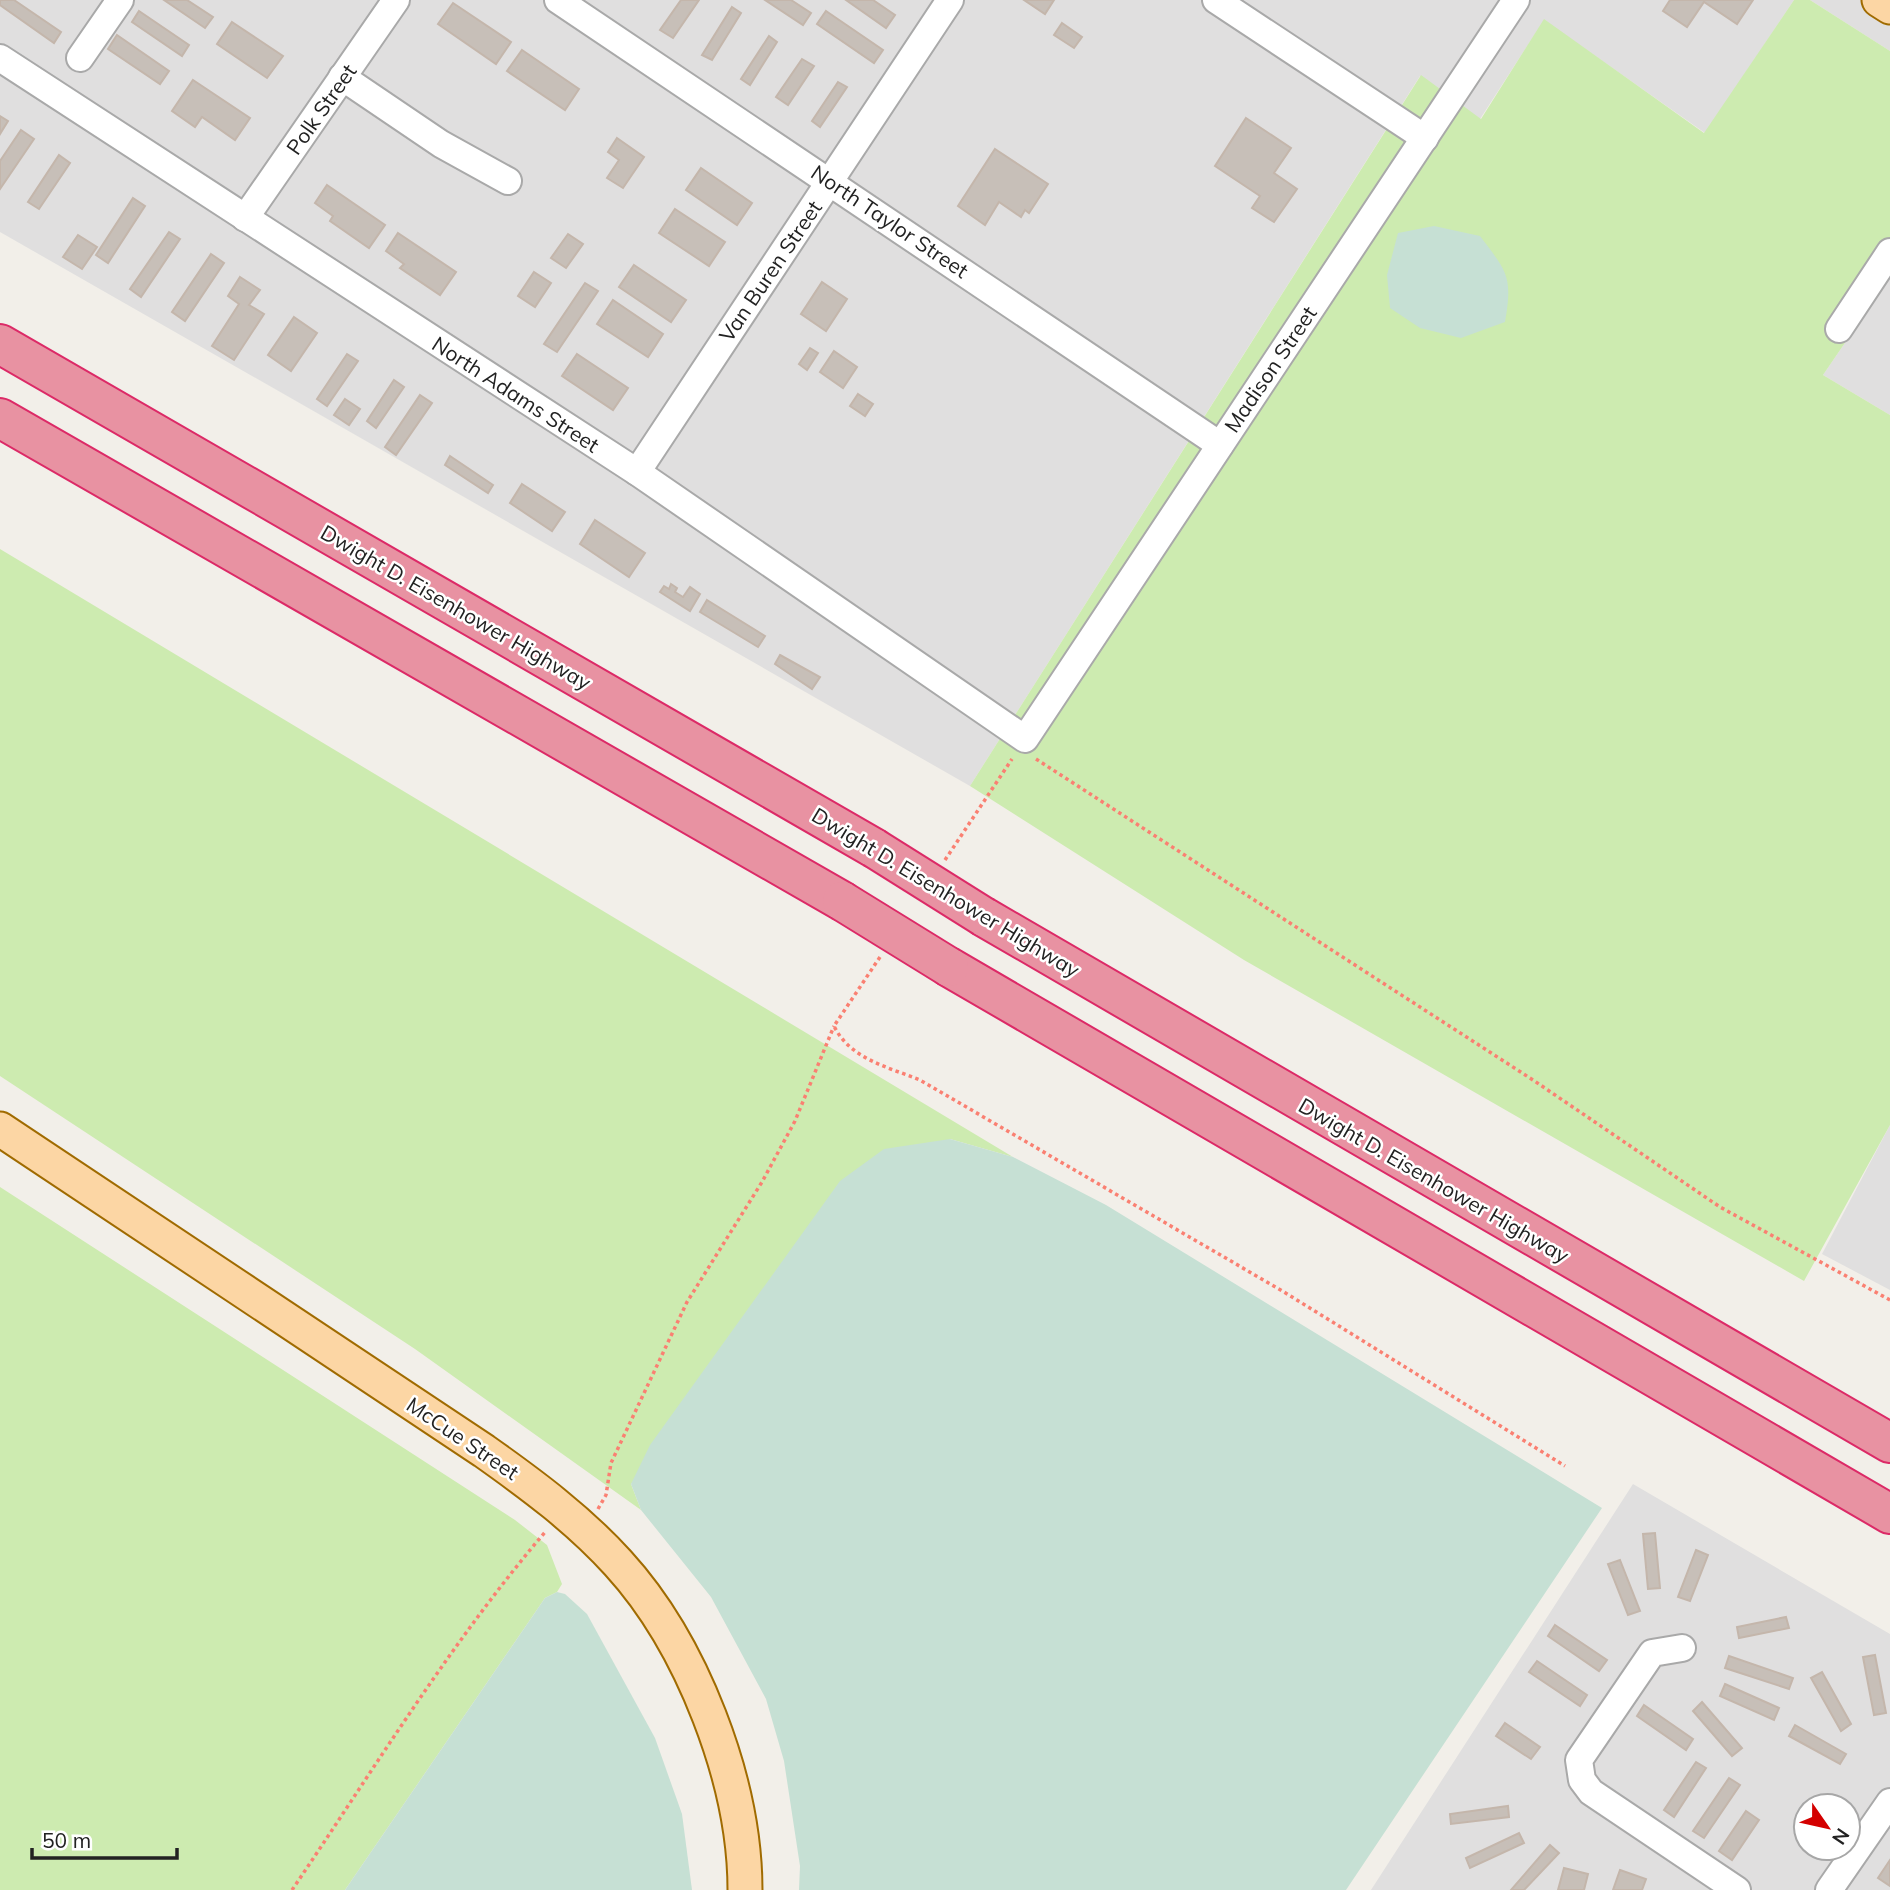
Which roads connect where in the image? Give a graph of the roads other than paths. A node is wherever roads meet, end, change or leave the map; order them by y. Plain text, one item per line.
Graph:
1 (120, 0) edge
2 (396, 0) edge
3 (558, 0) edge
4 (950, 0) edge
5 (1216, 0) edge
6 (1516, 0) edge
7 (1879, 0) edge
8 (1890, 7) edge
9 (0, 58) edge
10 (80, 58) dead end
11 (342, 78) junction
12 (1425, 138) junction
13 (830, 180) junction
14 (508, 181) dead end
15 (245, 218) junction
16 (1890, 252) edge
17 (1839, 329) dead end
18 (0, 344) edge
19 (0, 418) edge
20 (1220, 445) junction
21 (636, 472) junction
22 (1022, 744) joint
23 (0, 1129) edge
24 (1890, 1443) edge
25 (1890, 1514) edge
26 (1682, 1648) dead end
27 (1890, 1802) edge
28 (745, 1890) edge
29 (1737, 1890) edge
30 (1829, 1890) edge

1 - 10 street
2 - 11 street, Polk Street
3 - 13 street, North Taylor Street
4 - 13 street, Van Buren Street
5 - 12 street
6 - 12 street, Madison Street
7 - 8 main road
9 - 15 street, North Adams Street
11 - 14 street
11 - 15 street, Polk Street
12 - 20 street, Madison Street
13 - 20 street, North Taylor Street
13 - 21 street, Van Buren Street
15 - 21 street, North Adams Street
16 - 17 street
18 - 24 highway, Dwight D. Eisenhower Highway, bridge
19 - 25 highway, bridge
20 - 22 street, Madison Street
21 - 22 street, North Adams Street
23 - 28 main road, McCue Street
26 - 29 street
27 - 30 street

